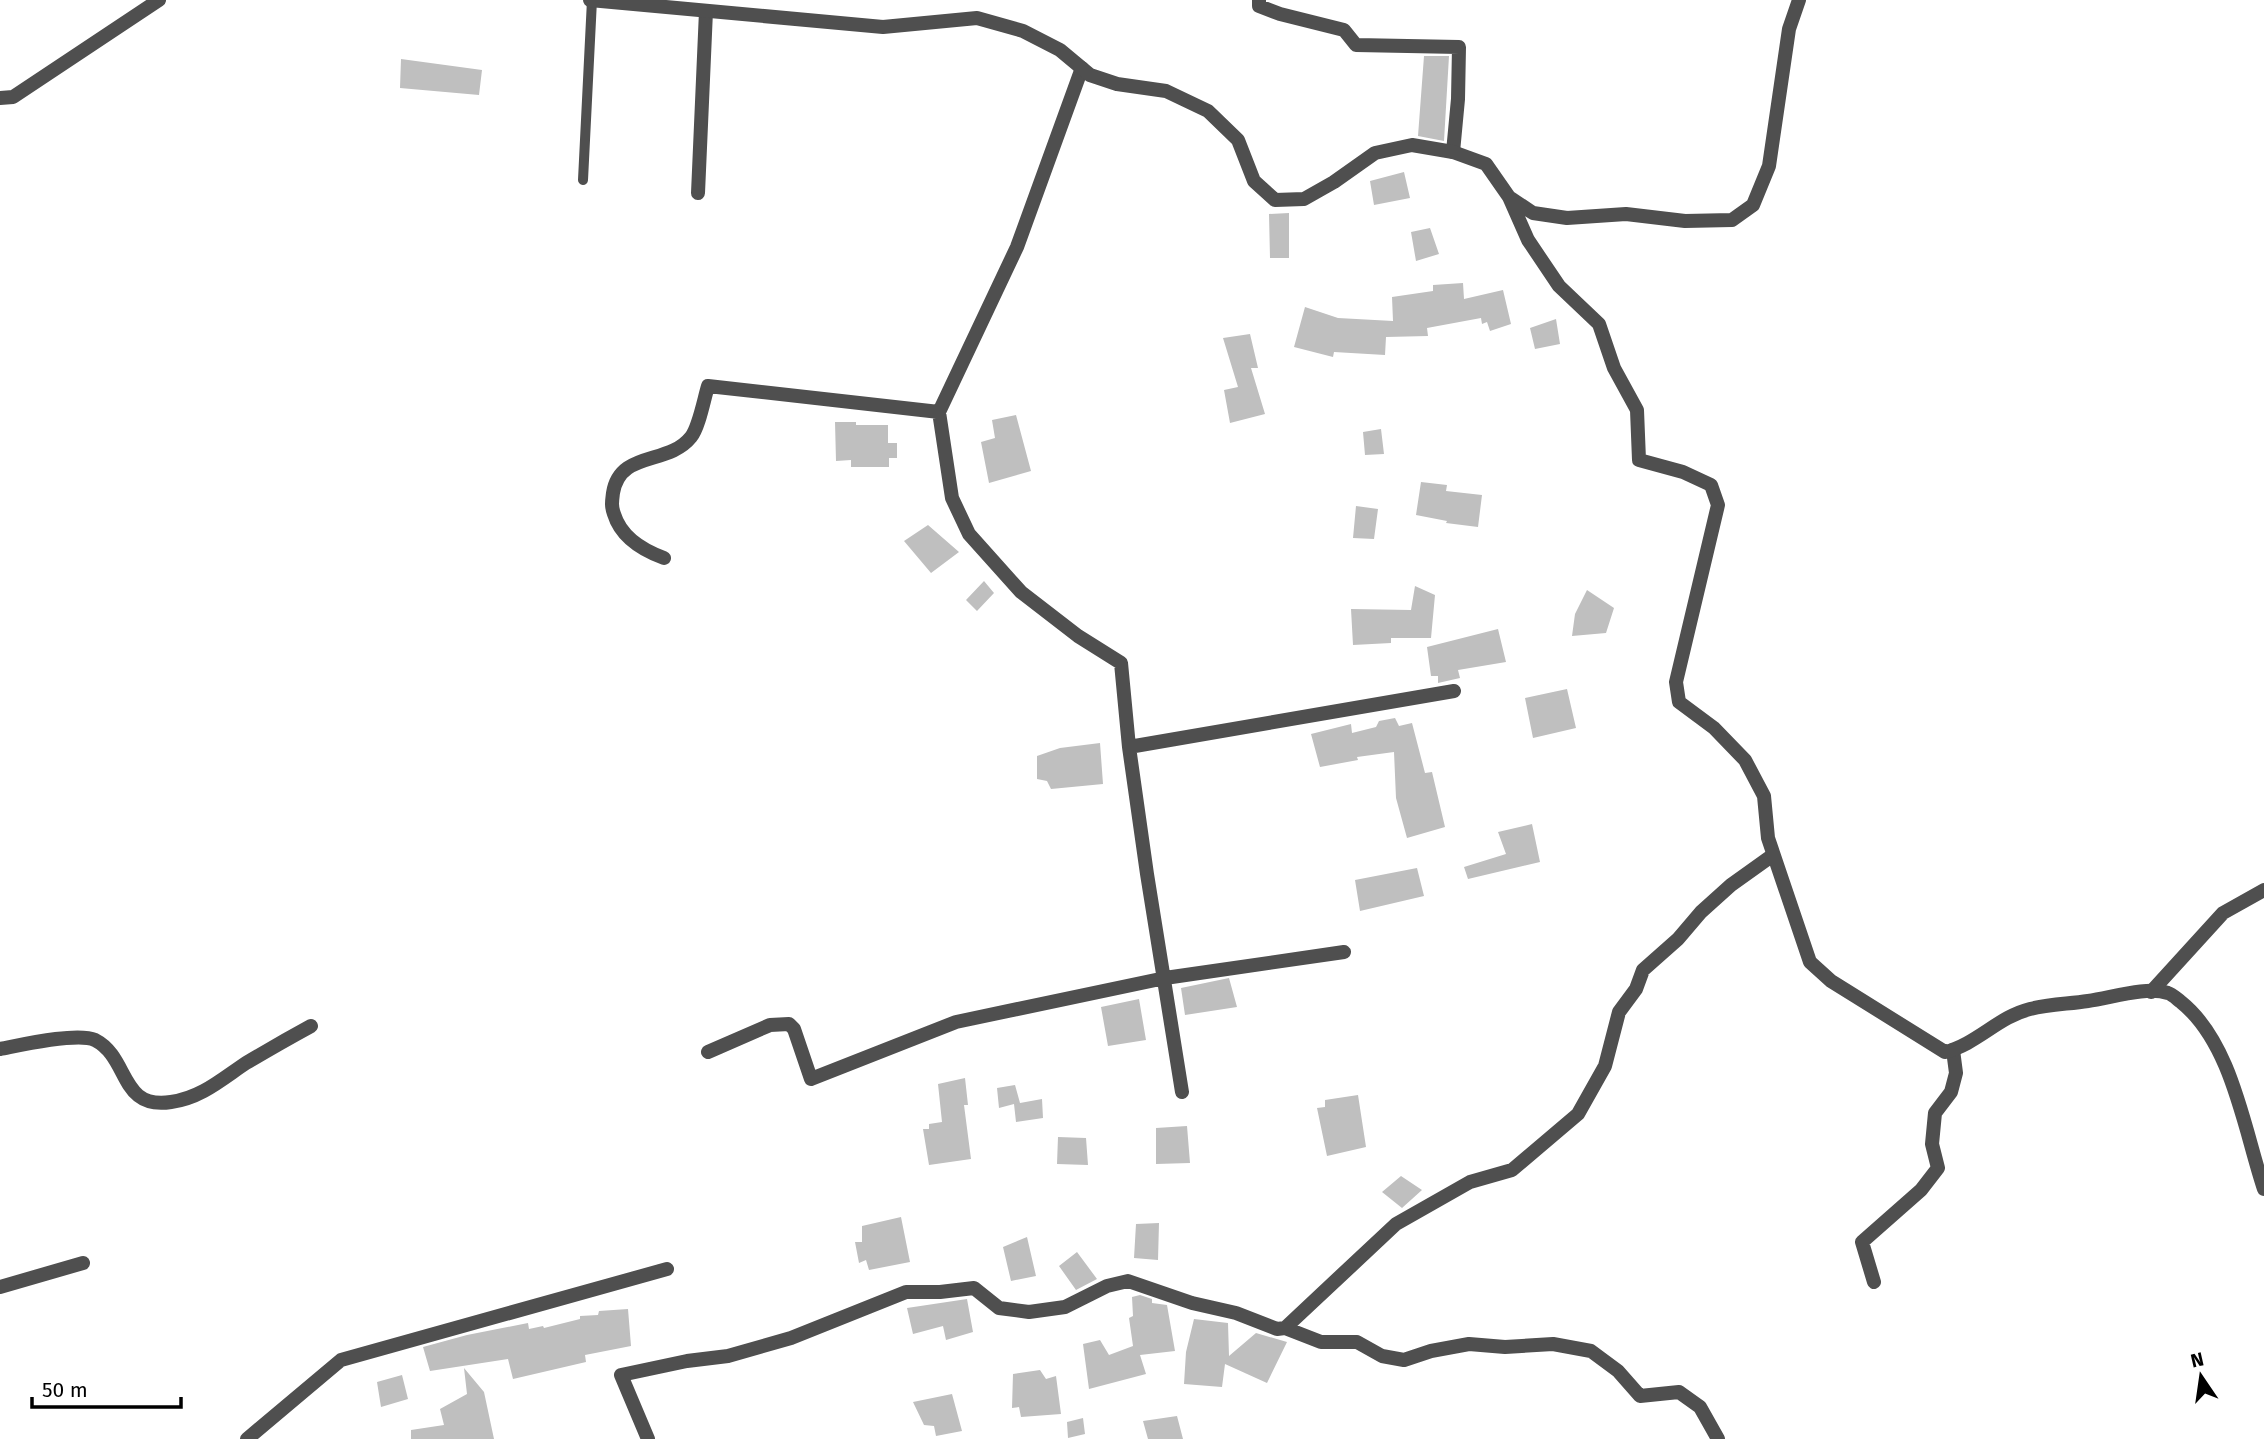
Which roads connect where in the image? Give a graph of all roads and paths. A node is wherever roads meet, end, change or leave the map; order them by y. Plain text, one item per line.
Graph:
1 (159, 0) edge
2 (591, 0) edge
3 (1259, 0) edge
4 (1799, 0) edge
5 (706, 11) junction
6 (1082, 68) junction
7 (0, 98) edge
8 (1453, 152) junction
9 (583, 180) dead end
10 (698, 193) dead end
11 (1509, 197) junction
12 (939, 412) junction
13 (664, 558) dead end
14 (1454, 691) dead end
15 (1129, 747) junction
16 (1773, 855) junction
17 (2264, 890) edge
18 (1344, 952) dead end
19 (1165, 978) junction
20 (2151, 992) junction
21 (311, 1026) dead end
22 (0, 1049) edge
23 (1952, 1050) junction
24 (708, 1052) dead end
25 (1182, 1092) dead end
26 (2264, 1189) edge
27 (83, 1262) dead end
28 (667, 1269) dead end
29 (1874, 1282) dead end
30 (0, 1287) edge
31 (1285, 1328) junction
32 (247, 1439) edge
33 (648, 1439) edge
34 (1718, 1439) edge

1 - 7 street
2 - 5 street
2 - 9 lane
3 - 8 street
4 - 11 street
5 - 6 street
5 - 10 street
6 - 8 street
6 - 12 street
8 - 11 street
11 - 16 street
12 - 13 street
12 - 15 street
14 - 15 street
15 - 19 street
16 - 23 street
16 - 31 street
17 - 20 street
18 - 19 street
19 - 24 street
19 - 25 street
20 - 23 street
20 - 26 street
21 - 22 street
23 - 29 street
27 - 30 street
28 - 32 street
31 - 33 street
31 - 34 street

